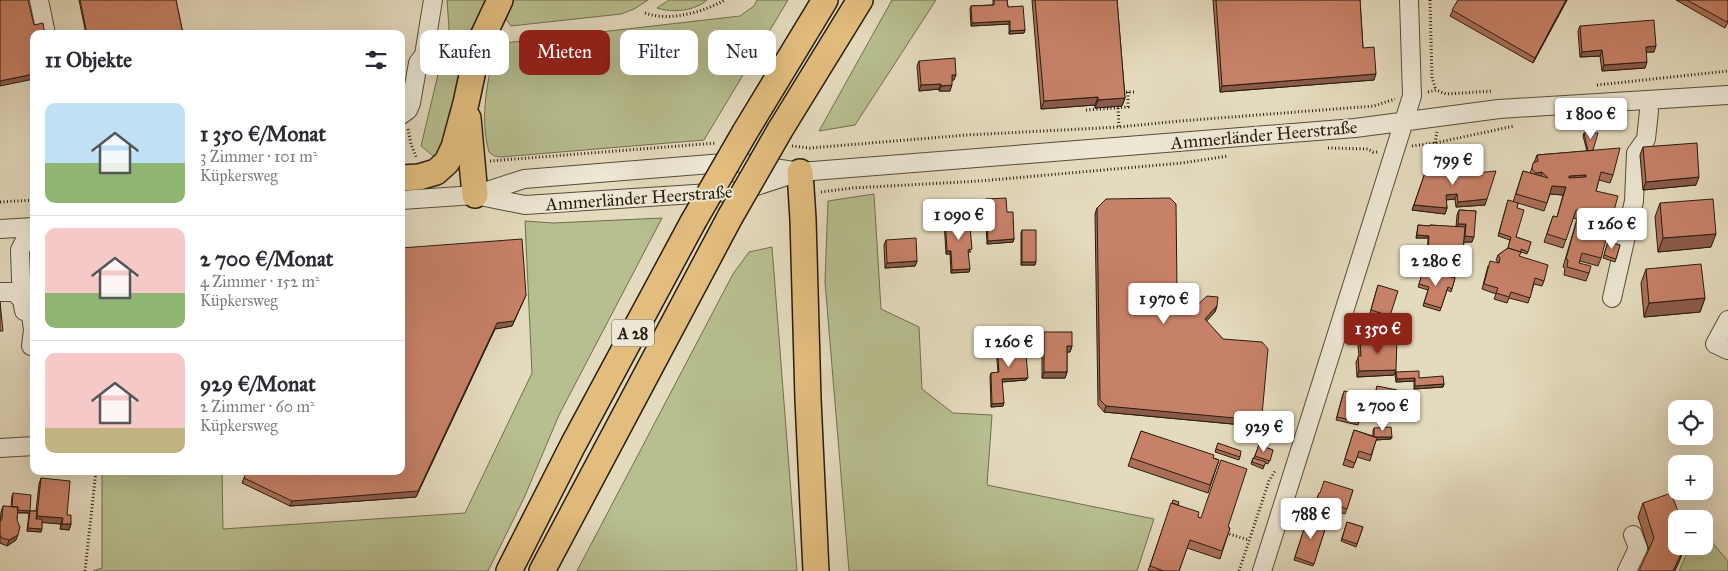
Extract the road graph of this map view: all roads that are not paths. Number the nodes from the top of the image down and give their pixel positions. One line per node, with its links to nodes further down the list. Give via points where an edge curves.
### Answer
1 (39, 0): 9 (street)
2 (433, 0): 13 (street, via 424,55 418,63 411,103)
3 (500, 0): 12 (highway, via 478,47)
4 (816, 0): 8 (highway)
5 (825, 0): 8 (highway, A 28)
6 (860, 0): 30 (highway, A 28, bridge, via 785,138 730,217)
7 (1409, 0): 14 (street, via 1412,96)
8 (807, 29): 32 (highway, A 28, bridge, via 734,137 693,222)
9 (45, 30)
10 (1728, 95): 11 (street, Ammerländer Heerstraße)
11 (1649, 100): 14 (street, Ammerländer Heerstraße, via 1499,109); 23 (street, via 1646,139 1636,153 1634,201)
12 (466, 103): 15 (highway, via 447,162 436,172); 17 (highway)
13 (405, 112)
14 (1404, 121): 16 (street, Ammerländer Heerstraße); 36 (street)
15 (405, 178)
16 (801, 183): 17 (street, Ammerländer Heerstraße, via 741,191 525,205); 17 (street, Ammerländer Heerstraße, via 736,162 524,178); 35 (highway)
17 (475, 195): 18 (street, Ammerländer Heerstraße)
18 (405, 200)
19 (30, 227): 20 (street)
20 (0, 229)
21 (30, 232): 24 (street, via 20,250 21,280)
22 (0, 292): 26 (street, via 14,292 22,300)
23 (1612, 298)
24 (30, 308)
25 (1728, 320): 27 (street)
26 (30, 344)
27 (1721, 347)
28 (30, 446): 29 (street)
29 (0, 448)
30 (587, 484): 33 (highway, A 28); 34 (highway)
31 (1633, 536): 37 (street, via 1638,548)
32 (509, 571)
33 (542, 571)
34 (561, 571)
35 (816, 571)
36 (1262, 571)
37 (1627, 571)

